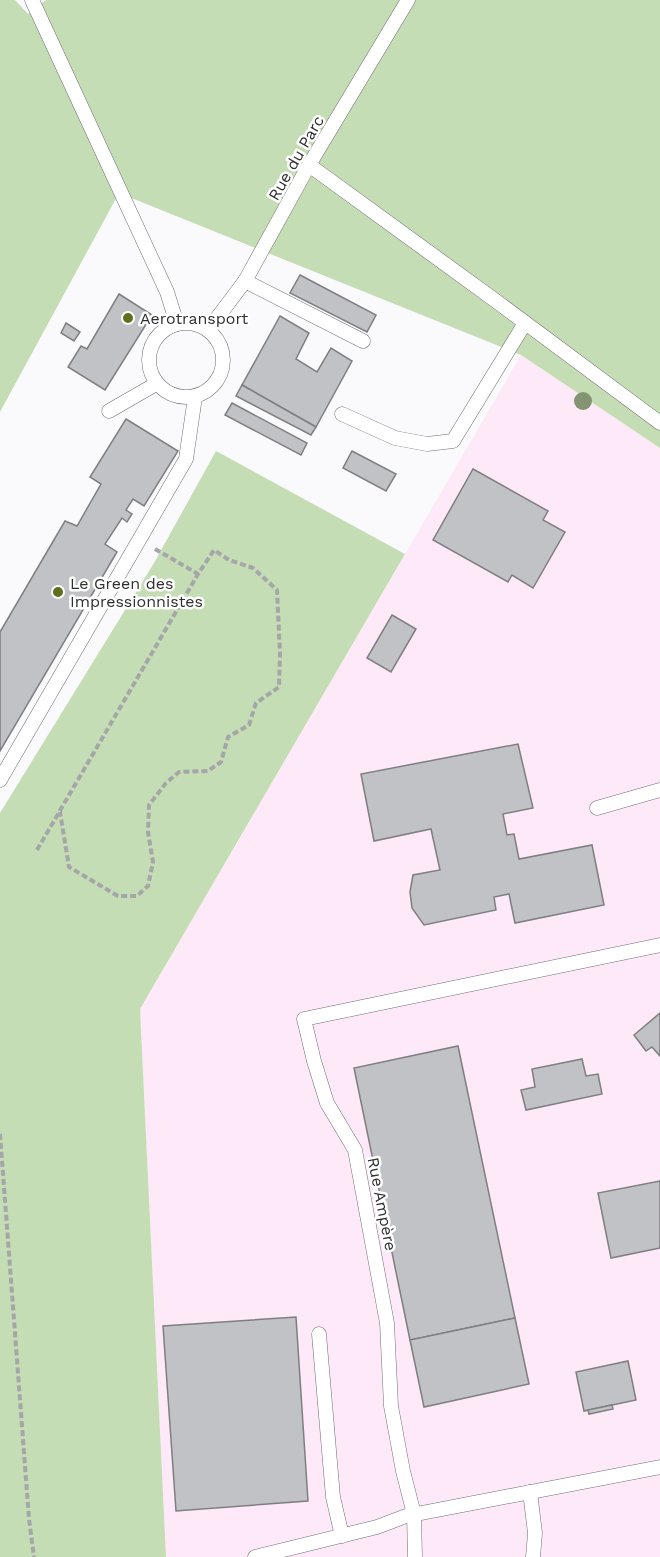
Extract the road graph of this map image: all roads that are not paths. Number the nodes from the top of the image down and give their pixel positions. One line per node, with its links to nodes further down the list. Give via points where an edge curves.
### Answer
1 (32, 0): 6 (lane, via 167,292)
2 (408, 0): 3 (lane, Rue du Parc)
3 (309, 165): 4 (lane, Rue du Parc); 5 (lane)
4 (244, 281): 7 (lane, Rue du Parc); 8 (lane)
5 (525, 323): 12 (lane, via 453,441 427,444 395,438); 13 (lane)
6 (177, 324): 7 (lane, via 193,323); 9 (lane, via 161,333 151,348 149,367)
7 (208, 330): 10 (lane, via 222,346 224,368 214,386)
8 (363, 341)
9 (156, 384): 10 (lane, via 174,396); 11 (lane)
10 (195, 397): 14 (lane, via 186,459)
11 (109, 411)
12 (342, 414)
13 (660, 423)
14 (0, 780)
15 (660, 790): 16 (lane)
16 (597, 808)
17 (660, 945): 21 (lane, Rue Ampère, via 304,1019 327,1103 355,1150 387,1323 391,1406)
18 (319, 1334): 22 (lane, via 333,1497)
19 (660, 1467): 20 (lane)
20 (530, 1492): 21 (lane); 25 (lane, via 535,1533)
21 (410, 1515): 22 (lane); 24 (lane)
22 (342, 1536): 23 (lane)
23 (255, 1557)
24 (415, 1557)
25 (533, 1557)

